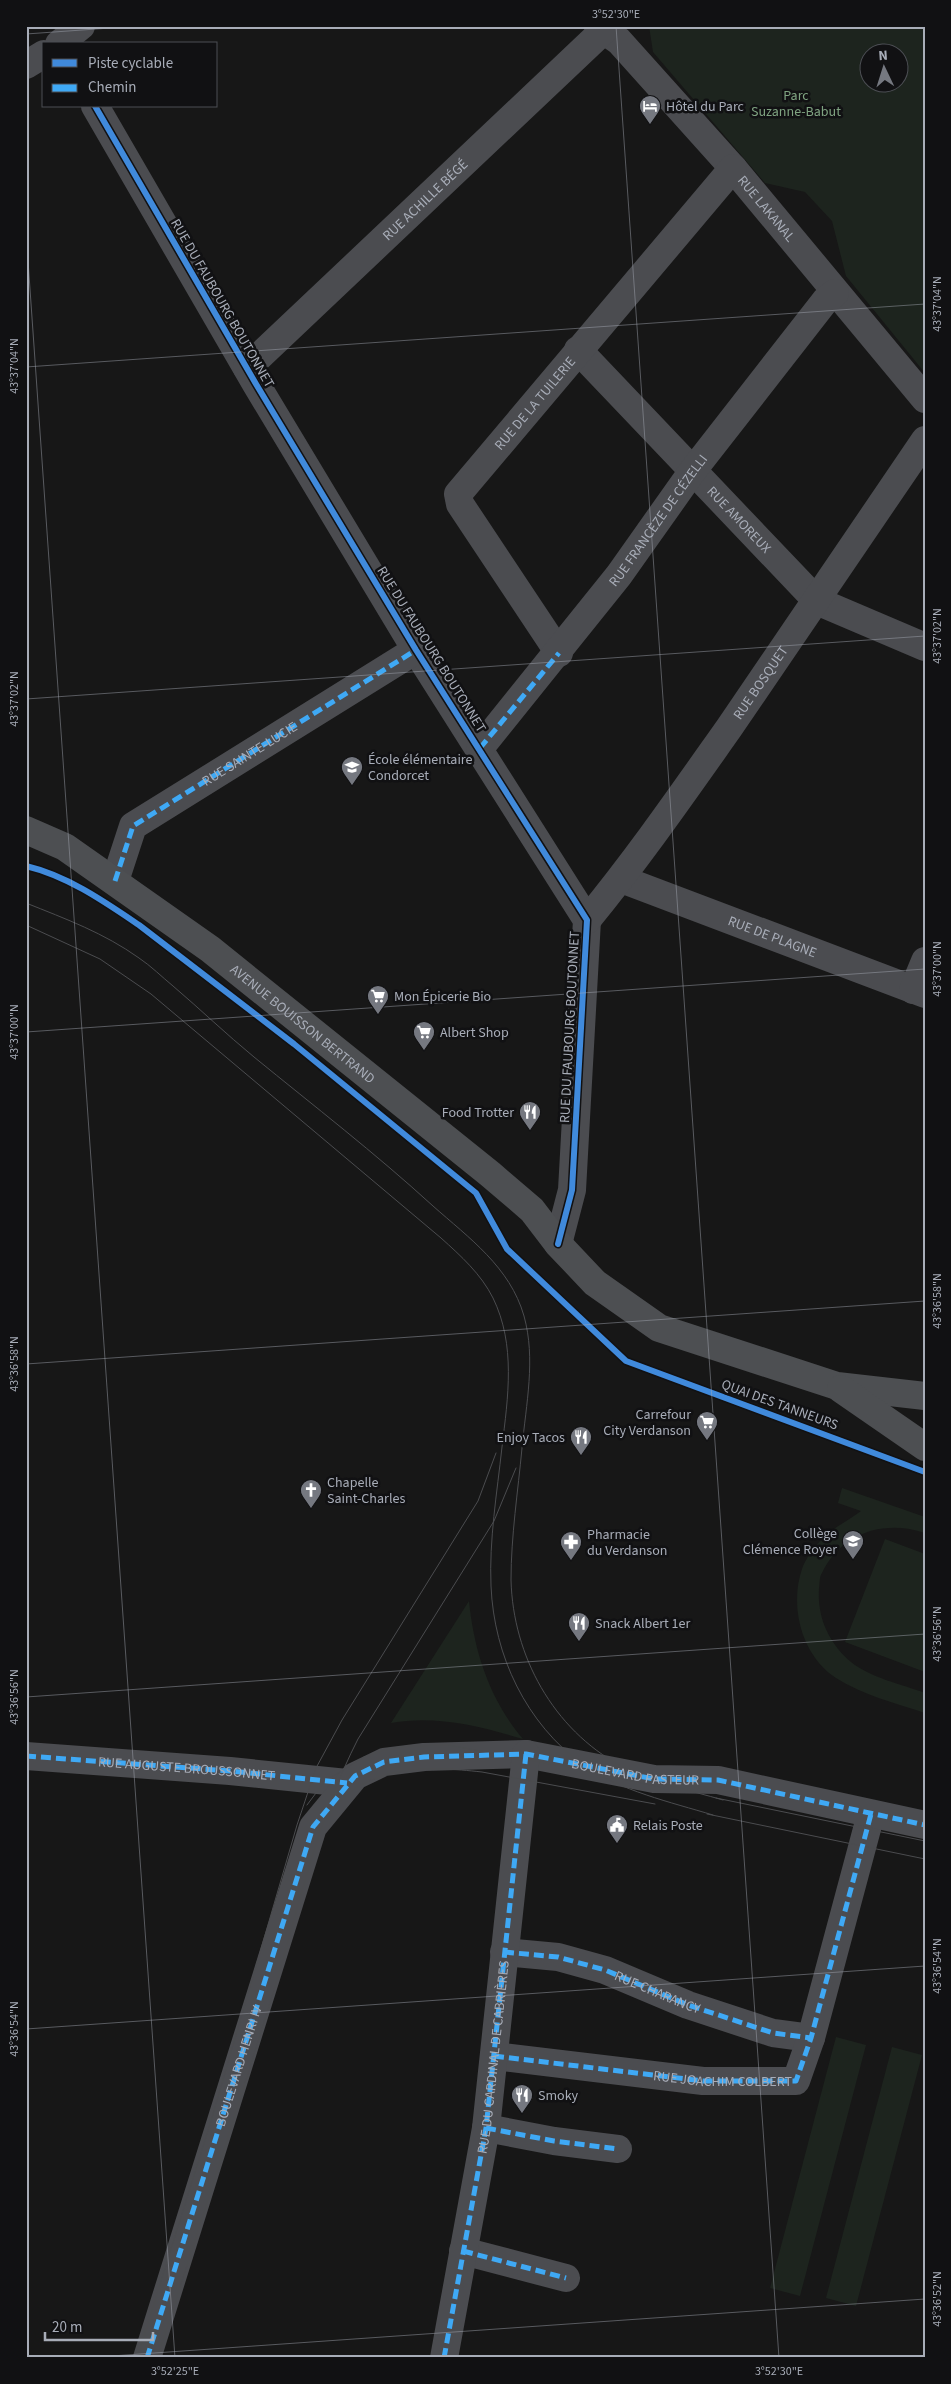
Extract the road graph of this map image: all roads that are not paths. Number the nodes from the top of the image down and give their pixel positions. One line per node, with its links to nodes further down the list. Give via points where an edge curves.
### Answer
1 (49, 26): 4 (street)
2 (81, 26): 5 (street)
3 (613, 31): 9 (street, RUE LAKANAL); 12 (street, RUE ACHILLE BÉGÉ)
4 (58, 42)
5 (61, 42)
6 (42, 55): 7 (street)
7 (26, 65)
8 (96, 108): 12 (street, RUE DU FAUBOURG BOUTONNET)
9 (733, 168): 10 (street, RUE LAKANAL); 11 (street, RUE DE LA TUILERIE)
10 (835, 292): 13 (street, RUE LAKANAL); 15 (street, RUE FRANCÈZE DE CÉZELLI)
11 (578, 350): 15 (street, RUE AMOREUX); 19 (street, RUE DE LA TUILERIE, via 458,494 460,504)
12 (247, 368): 18 (street, RUE DU FAUBOURG BOUTONNET)
13 (925, 399)
14 (925, 440): 16 (street, RUE BOSQUET)
15 (694, 469): 16 (street, RUE AMOREUX); 19 (street, RUE FRANCÈZE DE CÉZELLI)
16 (817, 601): 17 (street); 22 (street, RUE BOSQUET)
17 (925, 647)
18 (416, 650): 20 (street, RUE DU FAUBOURG BOUTONNET); 23 (street, RUE SAINTE-LUCIE, via 132,826)
19 (559, 653): 20 (street, RUE FRANCÈZE DE CÉZELLI)
20 (480, 748): 24 (street, RUE DU FAUBOURG BOUTONNET)
21 (26, 830): 23 (main road, AVENUE BOUISSON BERTRAND, via 65,847)
22 (621, 879): 24 (street, RUE BOSQUET); 26 (street, RUE DE PLAGNE)
23 (115, 881): 27 (main road, AVENUE BOUISSON BERTRAND, via 210,948 490,1174 532,1210)
24 (587, 920): 27 (street, RUE DU FAUBOURG BOUTONNET, via 572,1190)
25 (925, 961): 26 (street)
26 (919, 992)
27 (558, 1244): 28 (main road, via 595,1283 659,1328)
28 (838, 1386): 29 (main road); 30 (main road)
29 (925, 1396)
30 (925, 1448)
31 (526, 1754): 33 (street, BOULEVARD PASTEUR, via 400,1759 368,1768); 34 (street, BOULEVARD PASTEUR, via 654,1779 718,1780); 36 (street, RUE DU CARDINAL DE CABRIÈRES)
32 (26, 1756): 33 (street, RUE AUGUSTE BROUSSONNET, via 230,1771)
33 (347, 1784): 43 (street, BOULEVARD HENRI IV, via 313,1827)
34 (871, 1814): 35 (street, BOULEVARD PASTEUR); 37 (street, RUE JOACHIM COLBERT)
35 (925, 1826)
36 (504, 1952): 37 (street, RUE CHARANCY, via 567,1959 773,2033); 38 (street, RUE DU CARDINAL DE CABRIÈRES)
37 (811, 2038): 38 (street, RUE JOACHIM COLBERT, via 796,2081 702,2081)
38 (494, 2056): 39 (street, RUE DU CARDINAL DE CABRIÈRES)
39 (486, 2128): 40 (street); 41 (street, RUE DU CARDINAL DE CABRIÈRES)
40 (618, 2149)
41 (463, 2251): 42 (street); 44 (street, RUE DU CARDINAL DE CABRIÈRES)
42 (566, 2278)
43 (147, 2358)
44 (444, 2358)

